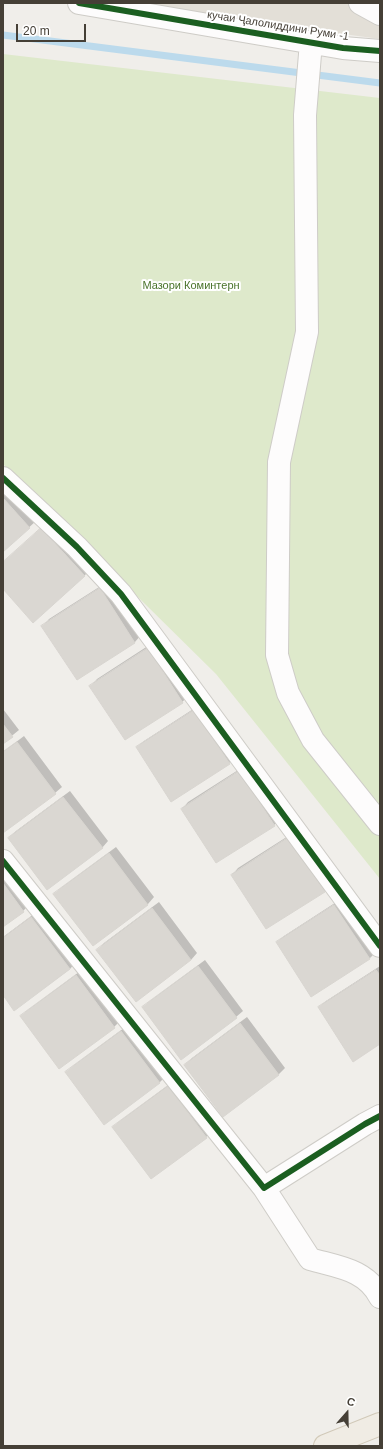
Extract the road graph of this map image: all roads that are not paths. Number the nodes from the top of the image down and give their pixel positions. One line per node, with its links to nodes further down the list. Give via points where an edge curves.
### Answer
1 (79, 3): 4 (street, кучаи Ҷалолиддини Руми -1)
2 (360, 3): 3 (street)
3 (380, 14)
4 (311, 42): 5 (street, кучаи Ҷалолиддини Руми -1); 7 (street, via 305,101 307,332 279,462 277,655 288,693 313,740)
5 (380, 51)
6 (3, 478): 9 (street, via 121,594)
7 (380, 824)
8 (3, 860): 11 (street)
9 (380, 946)
10 (380, 1116): 11 (street)
11 (264, 1188): 12 (street, via 310,1259 358,1273 376,1289)
12 (380, 1297)
13 (380, 1424): 14 (main road)
14 (325, 1446)

